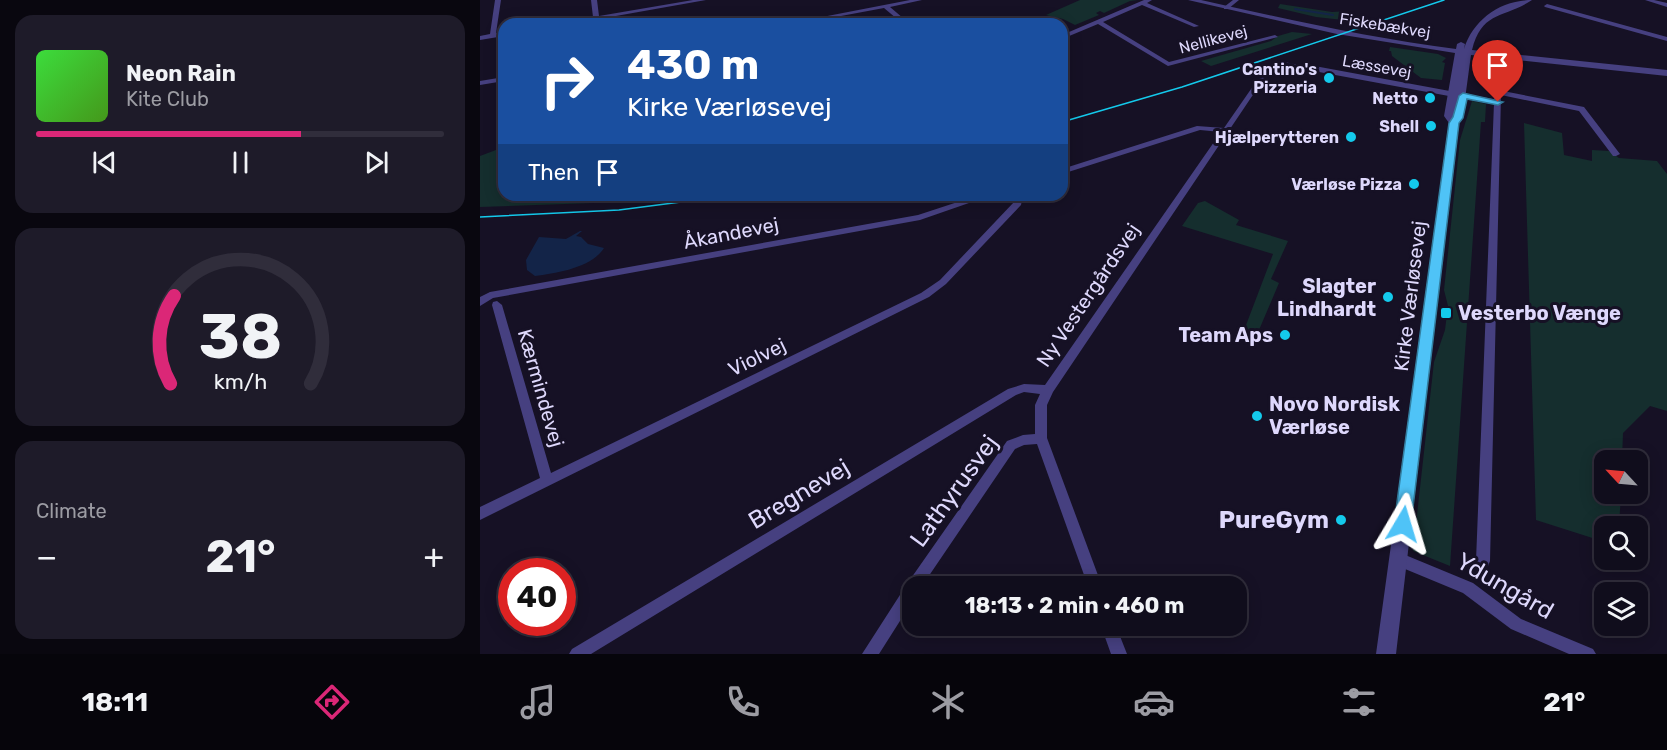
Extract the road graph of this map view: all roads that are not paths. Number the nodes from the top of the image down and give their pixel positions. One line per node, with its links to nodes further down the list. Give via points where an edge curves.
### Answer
1 (498, 0): 23 (street)
2 (594, 0): 15 (street)
3 (703, 0): 16 (street)
4 (919, 0): 11 (street)
5 (1192, 0): 12 (street, Fiskebækvej)
6 (1212, 0): 12 (street, Fiskebækvej)
7 (1517, 0): 27 (street, via 1473,23)
8 (1528, 0): 27 (street, via 1485,20)
9 (1648, 0): 13 (street)
10 (1146, 1): 19 (street); 20 (street)
11 (889, 4): 17 (street); 18 (street)
12 (1231, 4): 27 (street, Fiskebækvej)
13 (1667, 5)
14 (1547, 6): 26 (street)
15 (597, 18)
16 (612, 18)
17 (819, 18)
18 (902, 18)
19 (1098, 21): 21 (street); 24 (street, Nellikevej, via 1168,64)
20 (1196, 26)
21 (1068, 34)
22 (498, 35): 23 (street)
23 (493, 36): 25 (street)
24 (1275, 37)
25 (480, 38)
26 (1667, 39)
27 (1464, 49): 30 (street, Fiskebækvej); 33 (street, Kirke Værløsevej); 34 (street, Kirke Værløsevej)
28 (1287, 63): 29 (street, Læssevej); 37 (street, Ny Vestergårdsvej, via 1269,68)
29 (1306, 67): 33 (street, Læssevej)
30 (1667, 73)
31 (498, 79): 32 (street)
32 (480, 83)
33 (1452, 94): 34 (street, Læssevej); 36 (street, Kirke Værløsevej, via 1449,116)
34 (1463, 96): 35 (street); 36 (street, Kirke Værløsevej)
35 (1498, 102): 38 (street, via 1498,92 1578,107); 49 (street)
36 (1454, 123): 48 (street, Kirke Værløsevej)
37 (1226, 130): 39 (street, via 1200,128); 44 (street, Ny Vestergårdsvej)
38 (1616, 154)
39 (1068, 170)
40 (969, 201): 42 (street, Åkandevej, via 920,217)
41 (1018, 201): 46 (street, Violvej, via 943,282 925,295)
42 (489, 298): 43 (street, Åkandevej); 46 (street, Kærmindevej)
43 (480, 303)
44 (1048, 390): 45 (street, Ny Vestergårdsvej, via 1041,405); 54 (street, Bregnevej, via 1024,388 1012,392)
45 (1041, 438): 50 (street, Lathyrusvej, via 1011,445); 51 (street, Ny Vestergårdsvej)
46 (547, 481): 47 (street, Violvej)
47 (480, 514)
48 (1398, 559): 57 (street, Kirke Værløsevej); 58 (street, Ydungård, via 1451,579 1516,624)
49 (1483, 561)
50 (921, 576)
51 (1091, 576)
52 (902, 605): 55 (street, Lathyrusvej)
53 (1113, 636): 56 (street)
54 (577, 654)
55 (870, 654)
56 (1119, 654)
57 (1386, 654)
58 (1588, 654)

